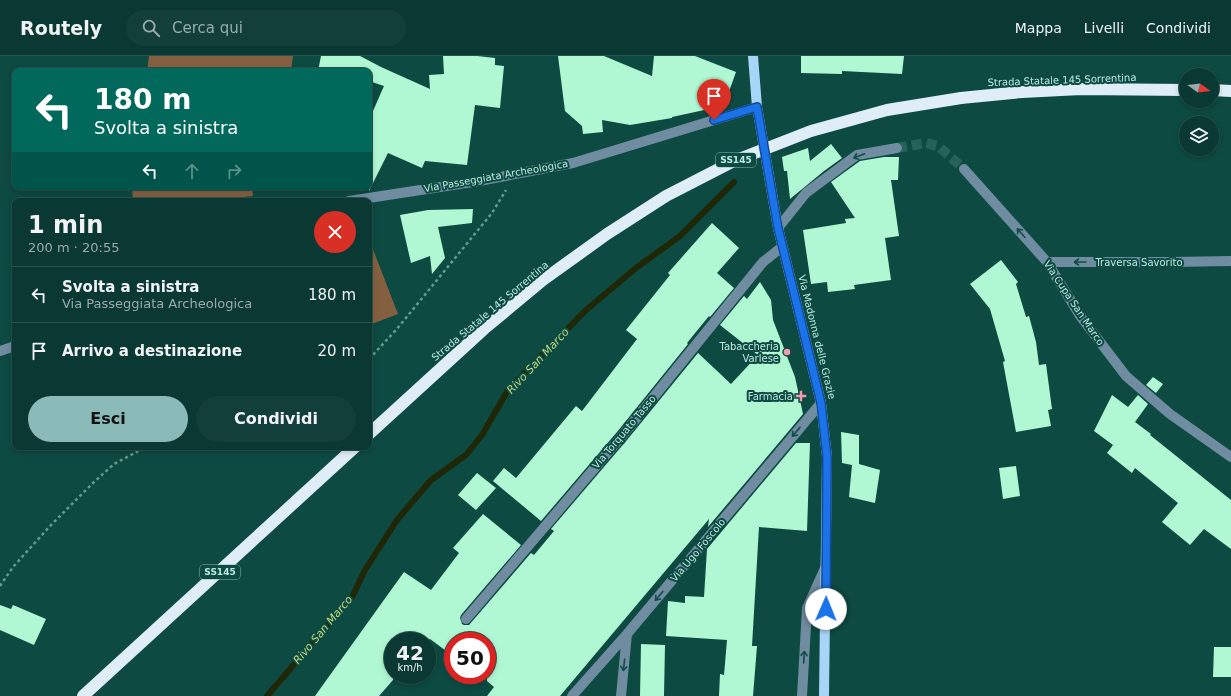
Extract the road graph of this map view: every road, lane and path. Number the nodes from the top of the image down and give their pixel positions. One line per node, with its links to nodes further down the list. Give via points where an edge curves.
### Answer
1 (753, 56): 5 (main road, Via Madonna delle Grazie)
2 (1179, 90): 18 (highway, Strada Statale 145 Sorrentina / SS145, bridge, via 1066,90 960,98 887,110 826,127 734,161 666,196 543,280 484,329)
3 (1219, 90): 4 (highway)
4 (1231, 91)
5 (757, 107): 8 (street, Via Passeggiata Archeologica, via 573,163); 10 (main road, Via Madonna delle Grazie)
6 (897, 148): 10 (street, one-way to 10, via 857,155 806,193)
7 (964, 168): 13 (street, Via Cupa San Marco, one-way to 7)
8 (517, 175): 9 (street, Via Passeggiata Archeologica); 16 (path, via 492,213)
9 (368, 198)
10 (778, 228): 11 (main road, Via Madonna delle Grazie)
11 (782, 247): 17 (main road, Via Madonna delle Grazie); 24 (street, Via Torquato Tasso, via 763,262 622,436)
12 (1231, 261): 13 (street, Traversa Savorito, one-way to 13)
13 (1047, 262): 21 (street, Via Cupa San Marco, via 1081,317 1126,376 1170,414)
14 (12, 347): 15 (street)
15 (0, 351)
16 (372, 356)
17 (821, 403): 22 (main road, Via Madonna delle Grazie, via 827,457); 25 (street, Via Ugo Foscolo, one-way to 25)
18 (372, 431)
19 (140, 450): 23 (path, via 114,464 93,483 27,551)
20 (352, 450): 26 (highway, SS145)
21 (1231, 457)
22 (827, 565): 29 (street, one-way to 22, via 807,608); 30 (main road, Via Madonna delle Grazie)
23 (0, 586)
24 (466, 619)
25 (627, 634): 27 (street, Via Ugo Foscolo); 28 (street, one-way to 28)
26 (83, 696)
27 (572, 696)
28 (620, 696)
29 (802, 696)
30 (824, 696)

